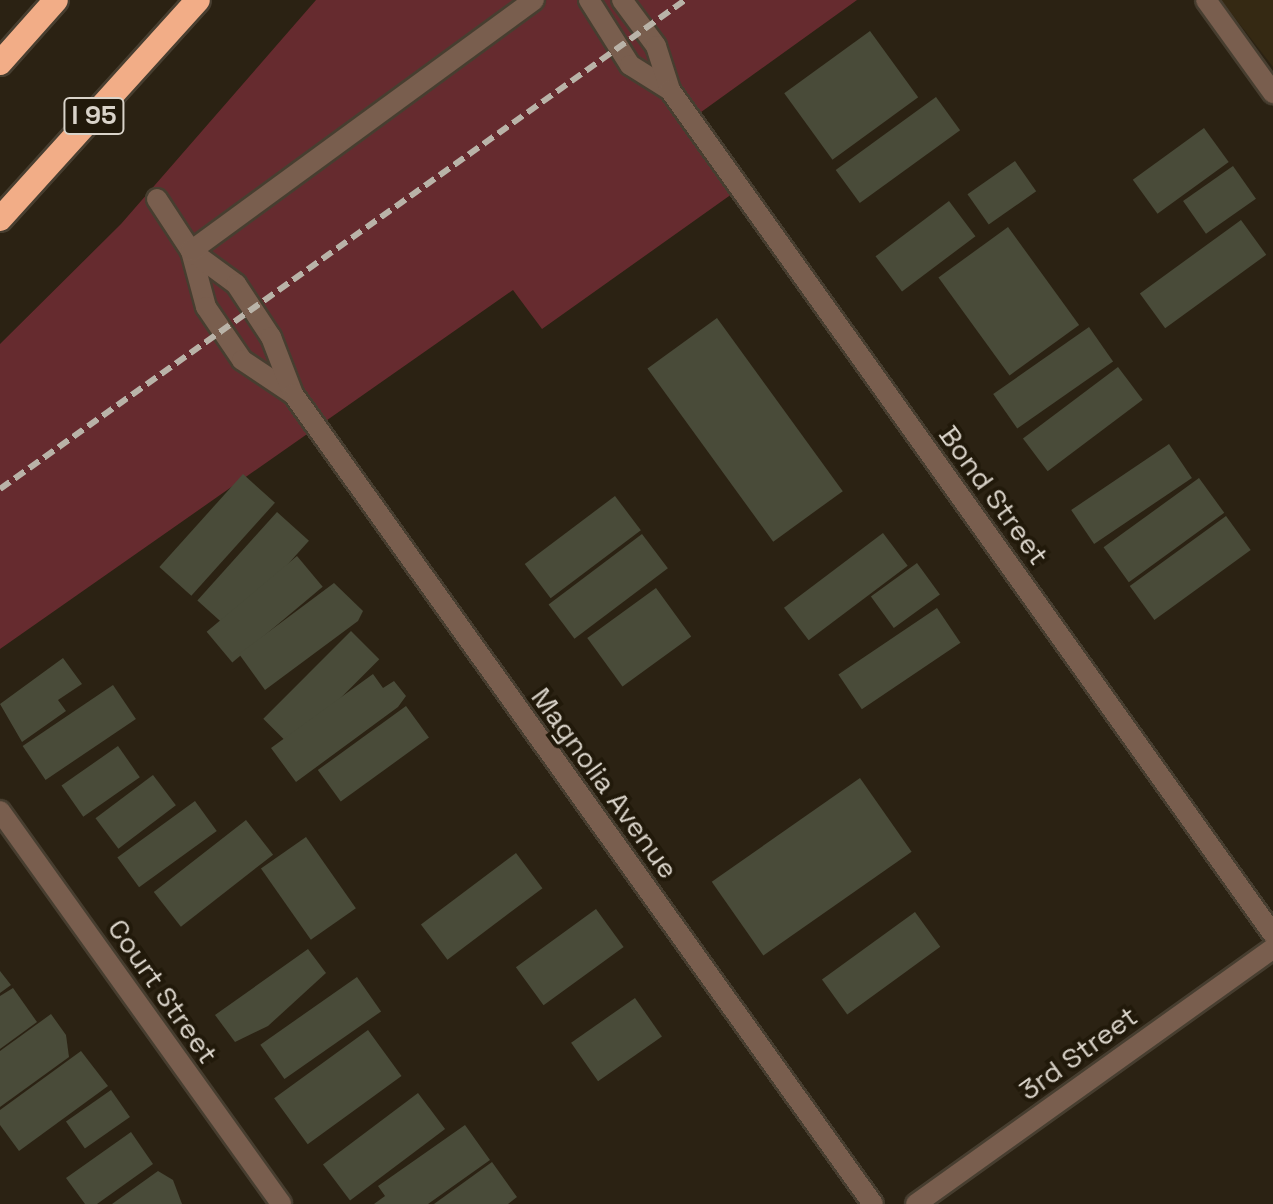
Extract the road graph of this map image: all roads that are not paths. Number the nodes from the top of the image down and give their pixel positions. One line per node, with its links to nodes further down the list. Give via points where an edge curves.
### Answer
1 (56, 0): 7 (highway)
2 (198, 0): 11 (highway, I 95)
3 (534, 0): 12 (street)
4 (589, 0): 8 (street, Bond Street, via 630,65)
5 (622, 0): 8 (street, Bond Street, via 656,46)
6 (1206, 0): 9 (street)
7 (0, 63)
8 (670, 90): 15 (street, Bond Street)
9 (1273, 93)
10 (157, 199): 12 (street, Magnolia Avenue)
11 (6, 214)
12 (191, 251): 13 (street, Magnolia Avenue, via 236,284 271,337); 13 (street, Magnolia Avenue, via 206,307 242,360)
13 (293, 394): 18 (street, Magnolia Avenue)
14 (0, 811): 17 (street, Court Street)
15 (1273, 934)
16 (1273, 948): 19 (street, 3rd Street)
17 (281, 1204)
18 (873, 1204)
19 (916, 1204)

